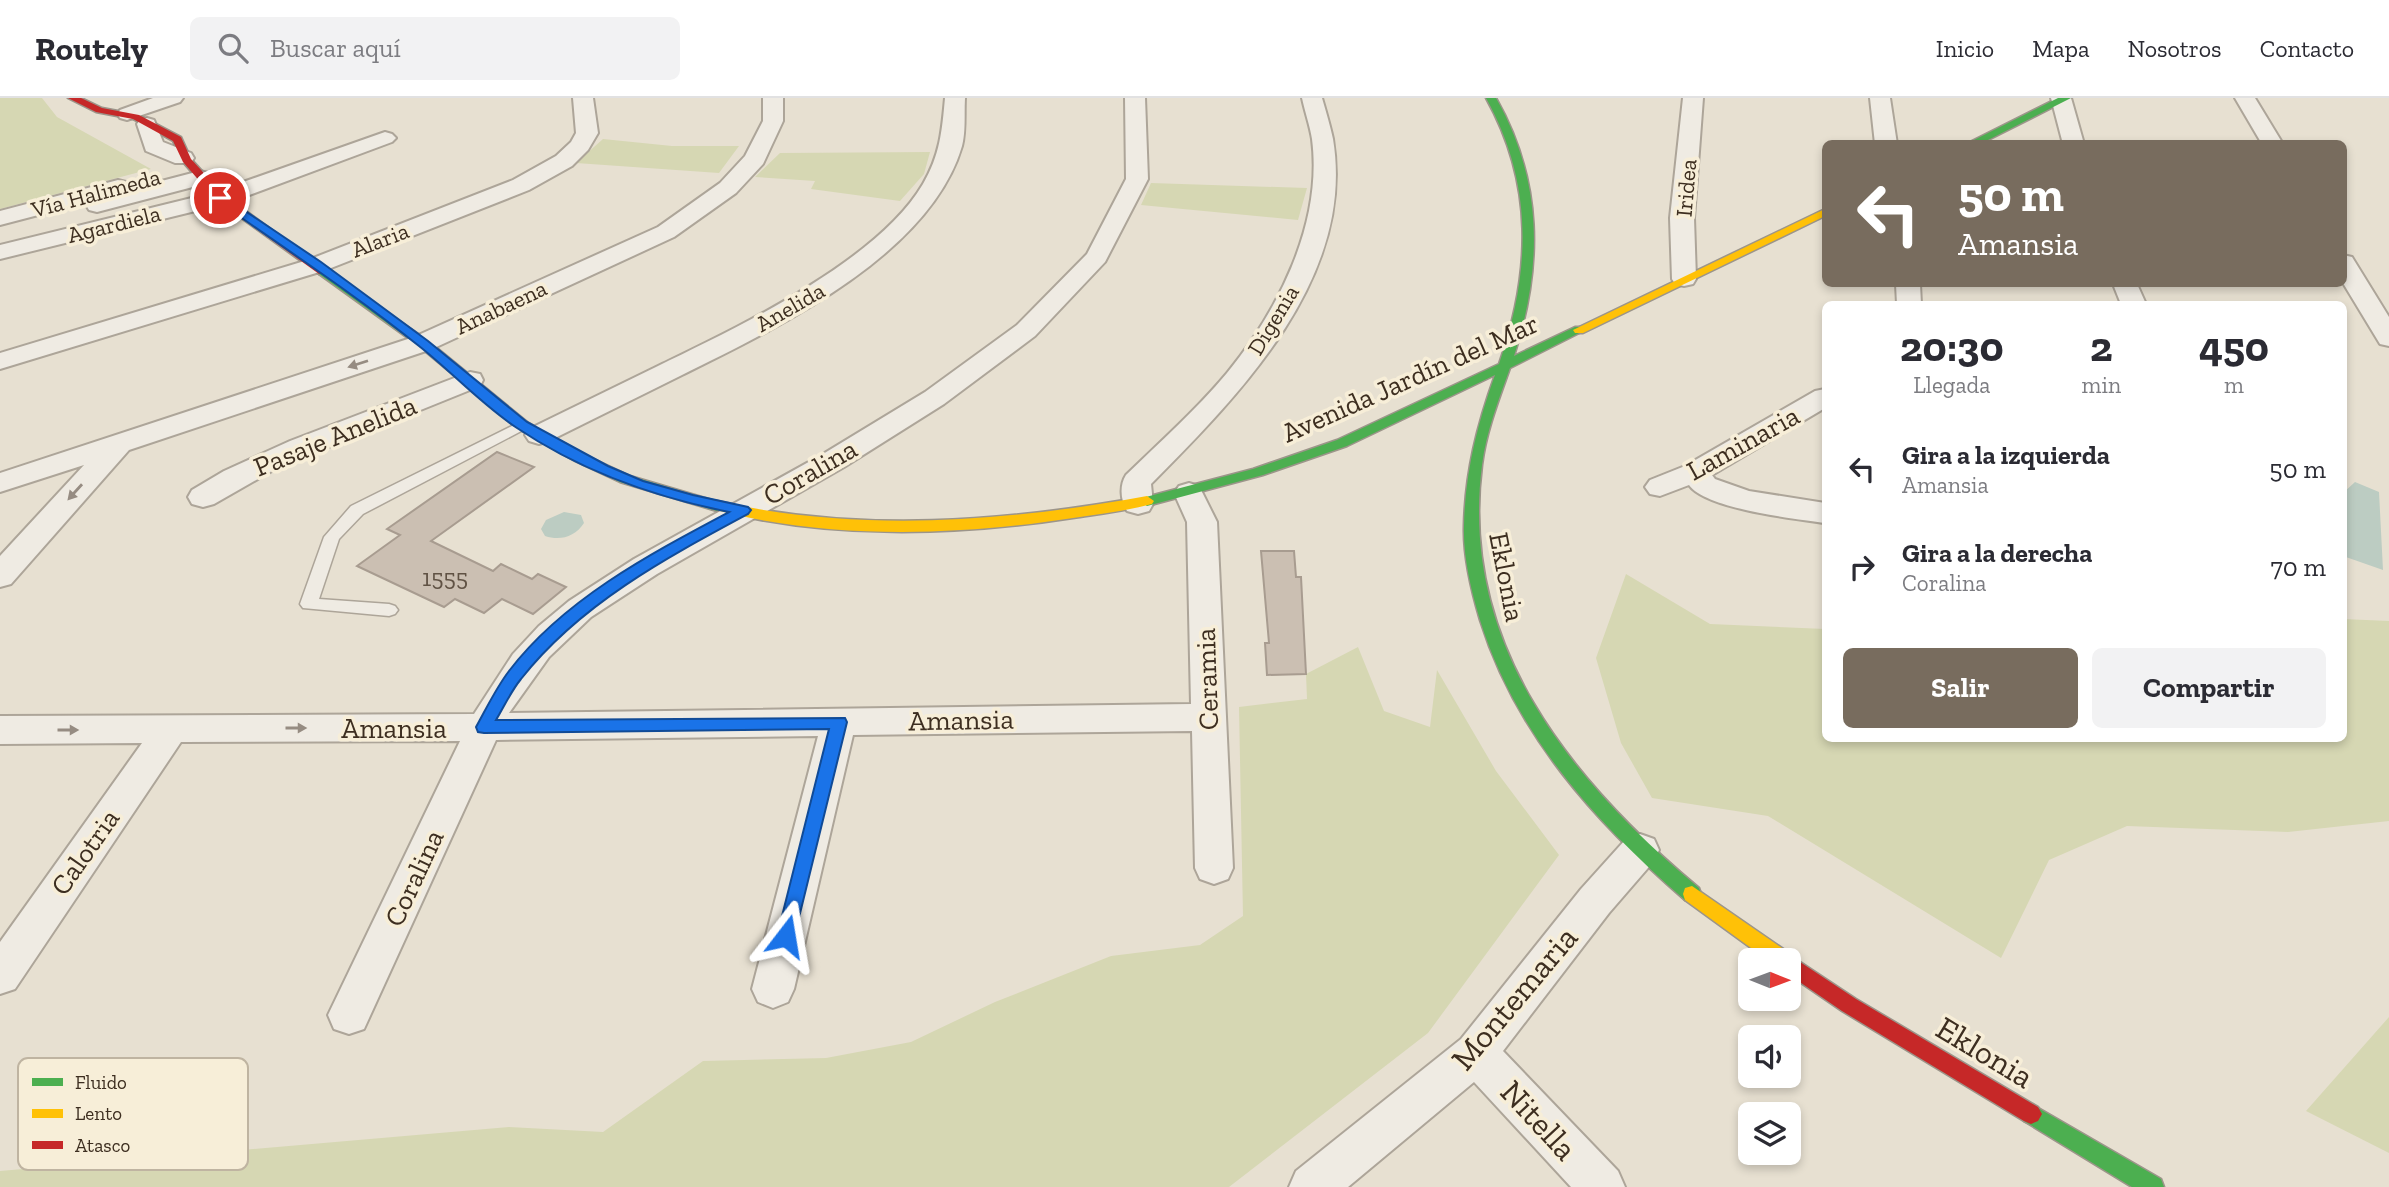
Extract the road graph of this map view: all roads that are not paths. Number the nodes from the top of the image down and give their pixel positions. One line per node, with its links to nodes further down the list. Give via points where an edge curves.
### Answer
1 (73, 98): 13 (street, via 99,110)
2 (173, 98): 13 (street)
3 (583, 98): 26 (street, Alaria, via 587,133 573,153 548,172)
4 (773, 98): 30 (street, Anabaena, via 772,121 763,146 743,173 710,203 666,232)
5 (955, 98): 37 (street, Anelida, via 953,140 940,174 912,213 870,254 768,321)
6 (1135, 98): 45 (street, Coralina, via 1141,142 1133,185 1115,228 1063,296 1010,345 942,394)
7 (1312, 98): 44 (street, Digenia, via 1325,167 1319,217 1302,271 1250,359 1210,409 1136,482)
8 (1693, 98): 28 (street, Iridea, via 1682,218)
9 (1880, 98): 16 (street)
10 (2245, 98): 19 (street)
11 (2063, 99): 17 (street); 18 (street)
12 (1493, 100): 32 (street, Eklonia, via 1522,175 1529,231 1521,307)
13 (127, 114): 14 (street)
14 (147, 124): 20 (street, via 153,146)
15 (384, 138): 21 (street, Agardiela)
16 (1885, 140)
17 (1979, 140)
18 (2073, 140)
19 (2271, 140)
20 (192, 168): 21 (street, Avenida Jardín del Mar); 23 (street, Vía Halimeda); 24 (street, Vía Halimeda)
21 (220, 198): 25 (street, Agardiela); 26 (street, Avenida Jardín del Mar)
22 (1822, 213): 28 (street, Avenida Jardín del Mar)
23 (0, 218)
24 (0, 231)
25 (0, 252)
26 (317, 265): 30 (street, Avenida Jardín del Mar); 31 (street, Alaria)
27 (2347, 269): 29 (street)
28 (1684, 279): 32 (street, Avenida Jardín del Mar)
29 (2389, 338)
30 (423, 343): 33 (street, Avenida Jardín del Mar); 38 (street, Anabaena, one-way to 38)
31 (0, 361)
32 (1503, 367): 35 (street, Avenida Jardín del Mar); 54 (street, Eklonia, via 1477,420 1470,517 1482,601 1494,644 1546,739 1610,821)
33 (470, 380): 37 (street, Avenida Jardín del Mar); 43 (street, Pasaje Anelida, via 274,456)
34 (1822, 399): 39 (street, Laminaria)
35 (1428, 402): 36 (street); 42 (street, Avenida Jardín del Mar, via 1298,460)
36 (1454, 405)
37 (531, 430): 45 (street, Avenida Jardín del Mar, via 638,484); 48 (lane, via 357,510 332,537 309,604)
38 (121, 442): 40 (street, Anabaena); 47 (street, Anabaena, one-way to 47)
39 (1695, 472): 41 (street, Laminaria); 46 (street, via 1705,486 1744,500)
40 (0, 483)
41 (1660, 487)
42 (1189, 493): 44 (street, Avenida Jardín del Mar); 49 (street, Ceramia, via 1202,522)
43 (203, 497)
44 (1138, 504): 45 (street, Avenida Jardín del Mar, via 1024,520 930,526 792,519)
45 (743, 510): 51 (street, Coralina, via 668,551 578,611 526,661)
46 (1822, 513)
47 (0, 576)
48 (389, 610)
49 (1208, 717): 50 (street, Amansia); 55 (street, Ceramia)
50 (839, 722): 51 (street, Amansia); 59 (street)
51 (484, 727): 52 (street, Amansia, one-way to 51); 60 (street, Coralina)
52 (171, 729): 53 (street, Amansia, one-way to 52); 58 (street, Calotria)
53 (0, 730)
54 (1640, 850): 56 (street, Eklonia); 61 (street, Montemaria)
55 (1214, 867)
56 (1767, 948)
57 (1801, 972): 64 (street, Eklonia)
58 (0, 976)
59 (773, 989)
60 (349, 1015)
61 (1476, 1054): 62 (street, Montemaria); 63 (street, Nitella)
62 (1311, 1187)
63 (1602, 1187)
64 (2153, 1187)

